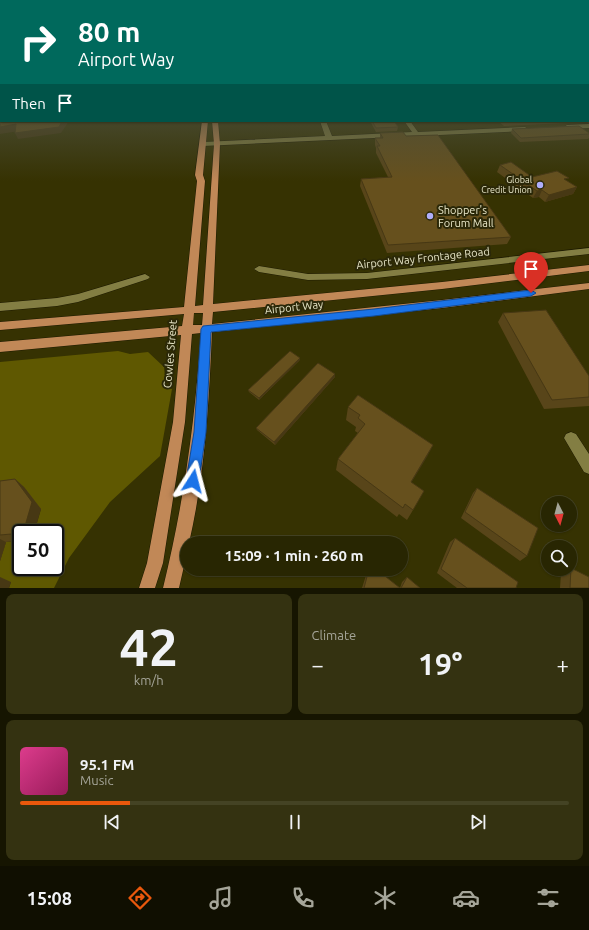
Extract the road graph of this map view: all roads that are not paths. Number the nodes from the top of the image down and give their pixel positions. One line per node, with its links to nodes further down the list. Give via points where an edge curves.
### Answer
1 (205, 125): 10 (main road, Cowles Street)
2 (215, 125): 11 (main road)
3 (325, 125): 9 (street)
4 (410, 125): 8 (street)
5 (589, 126): 6 (street)
6 (558, 127)
7 (534, 128): 8 (street, via 493,128)
8 (416, 134): 9 (street)
9 (329, 138): 11 (street)
10 (203, 144): 11 (street); 19 (main road, Cowles Street)
11 (217, 144): 18 (main road)
12 (589, 252): 14 (street, Airport Way Frontage Road, via 361,276 308,277)
13 (589, 268): 18 (main road, Airport Way, via 426,288)
14 (259, 269)
15 (145, 277): 17 (street, via 78,298)
16 (589, 286): 21 (main road, Airport Way)
17 (0, 307)
18 (207, 309): 19 (main road, Airport Way); 21 (main road)
19 (189, 310): 20 (main road, Airport Way); 22 (main road, Cowles Street)
20 (0, 326)
21 (206, 329): 22 (main road, Airport Way); 27 (main road, via 200,432 187,517)
22 (187, 331): 23 (main road, Airport Way); 26 (main road, Cowles Street, via 179,422 155,563)
23 (0, 347)
24 (571, 438): 25 (street)
25 (589, 467)
26 (147, 588)
27 (171, 588)

